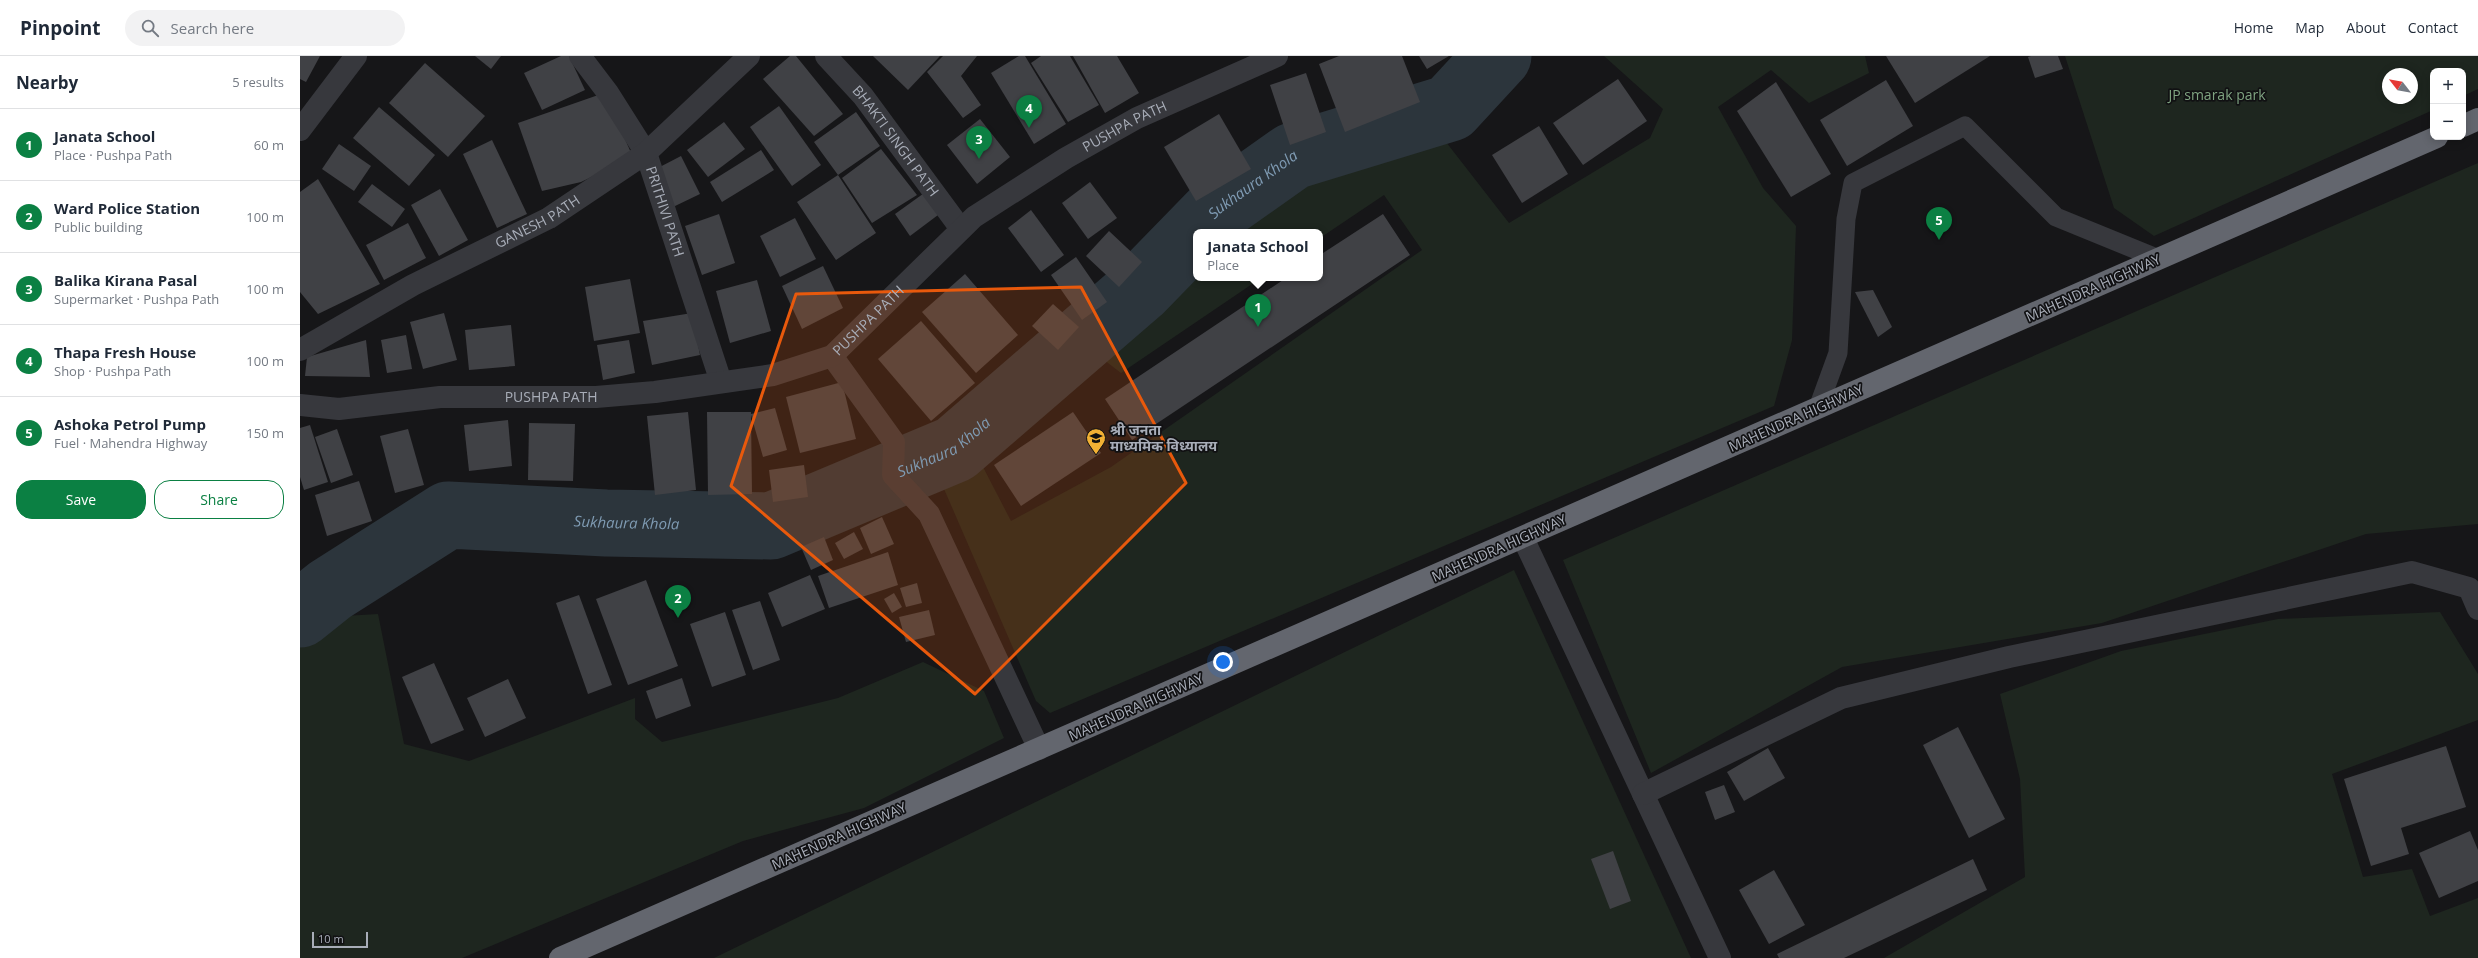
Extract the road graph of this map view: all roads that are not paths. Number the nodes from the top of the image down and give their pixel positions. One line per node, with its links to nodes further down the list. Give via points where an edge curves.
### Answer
1 (356, 56): 9 (street)
2 (580, 56): 11 (street, PRITHIVI PATH, via 608,93)
3 (749, 56): 11 (street, GANESH PATH)
4 (826, 56): 12 (street, BHAKTI SINGH PATH, via 863,96)
5 (1277, 56): 6 (street, PUSHPA PATH)
6 (1234, 64): 12 (street, PUSHPA PATH, via 1072,154 974,217)
7 (2478, 119): 8 (highway)
8 (2466, 125)
9 (300, 130)
10 (2430, 140): 13 (highway, MAHENDRA HIGHWAY)
11 (646, 153): 14 (street, GANESH PATH, via 549,218 413,285); 16 (street, PRITHIVI PATH)
12 (961, 229): 15 (street, PUSHPA PATH)
13 (2159, 259): 18 (highway, MAHENDRA HIGHWAY); 18 (lane, via 2056,217 1965,126 1853,183 1846,219 1838,353)
14 (300, 350)
15 (832, 356): 16 (street, PUSHPA PATH, via 773,375); 21 (street, via 894,442 893,475 929,514)
16 (721, 382): 17 (street, PUSHPA PATH, via 655,392 596,397 440,397 339,409)
17 (300, 405)
18 (1818, 408): 19 (highway, MAHENDRA HIGHWAY)
19 (1523, 538): 21 (highway, MAHENDRA HIGHWAY); 22 (street)
20 (2478, 609): 22 (street, via 2469,588 2412,572 2009,657 1841,698)
21 (1039, 749): 23 (highway, MAHENDRA HIGHWAY)
22 (1643, 794): 24 (street)
23 (560, 958)
24 (1720, 958)

